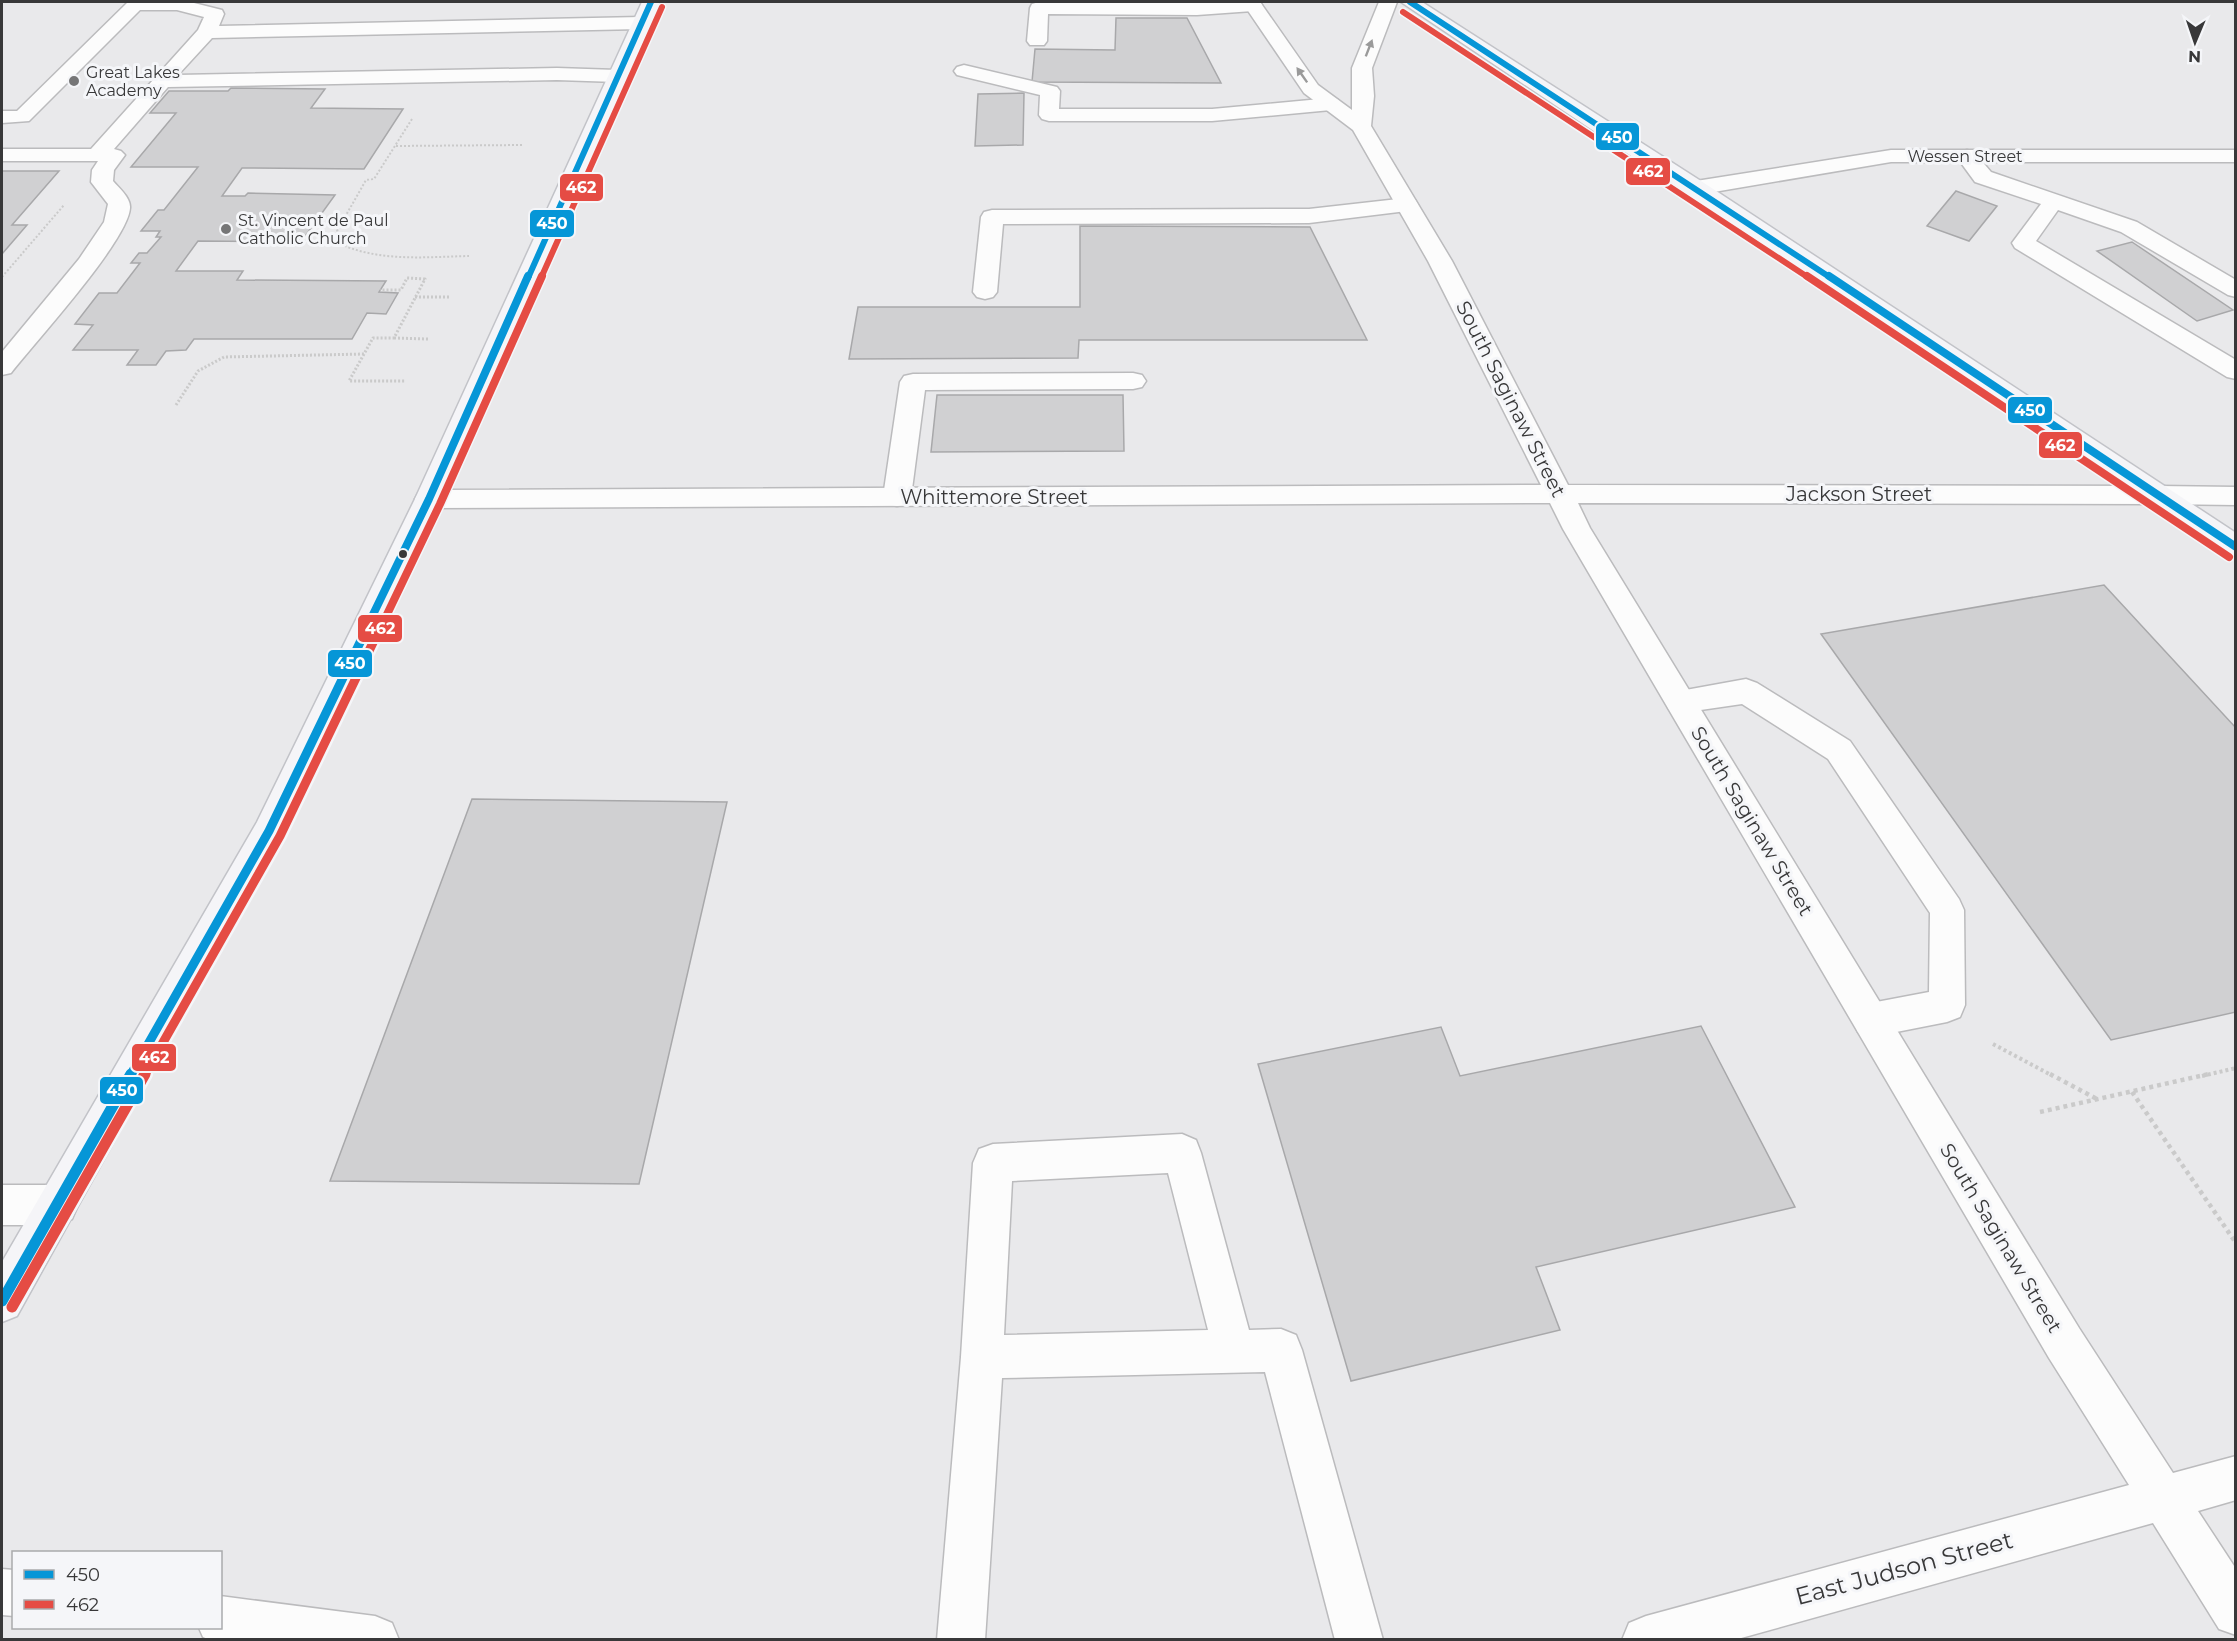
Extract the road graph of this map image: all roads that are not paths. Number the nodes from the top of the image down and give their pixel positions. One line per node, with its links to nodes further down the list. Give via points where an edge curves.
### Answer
1 (1388, 2): 12 (street, one-way to 1, via 1362,68)
2 (1410, 2): 17 (main road)
3 (1252, 3): 6 (street, via 1197,9 1039,8); 10 (street, one-way to 3, via 1311,89)
4 (646, 12): 5 (street); 8 (main road)
5 (207, 32): 9 (street); 11 (street, via 215,14 178,4 135,5 22,117)
6 (1036, 41)
7 (964, 71): 10 (street, via 1050,91 1049,115 1212,115)
8 (617, 76): 9 (street); 29 (main road)
9 (162, 81): 14 (street)
10 (1331, 104): 12 (street)
11 (2, 117)
12 (1361, 126): 19 (street, South Saginaw Street)
13 (2, 155): 14 (street)
14 (97, 155): 22 (street, via 114,155 103,170 102,182 117,198 116,221 67,289)
15 (1967, 156): 16 (street, Wessen Street); 17 (street, Wessen Street, via 1891,156); 18 (street, via 1983,177)
16 (2235, 156)
17 (1696, 188): 26 (main road)
18 (2054, 201): 20 (street, via 2128,227); 23 (street, via 2022,243)
19 (1407, 205): 21 (street, via 1309,216 992,217); 25 (street, South Saginaw Street)
20 (2235, 290)
21 (985, 292)
22 (2, 367)
23 (2235, 371)
24 (1133, 381): 28 (street, via 913,382)
25 (1560, 494): 26 (street, Jackson Street); 28 (street, Whittemore Street); 31 (street, South Saginaw Street)
26 (2159, 495): 27 (street, Jackson Street); 30 (main road)
27 (2235, 496)
28 (897, 497): 29 (street, Whittemore Street)
29 (429, 499): 34 (main road, via 269,831)
30 (2235, 546)
31 (1680, 701): 32 (street, South Saginaw Street); 32 (street, via 1746,691 1839,750 1947,910 1947,1005)
32 (1871, 1020): 39 (street, South Saginaw Street, via 2064,1343)
33 (2, 1205): 34 (street)
34 (58, 1205): 35 (main road)
35 (2, 1301)
36 (1234, 1352): 37 (street); 37 (street, via 1182,1153 993,1163); 44 (street, via 1281,1350)
37 (982, 1357): 43 (street)
38 (2235, 1478): 39 (street, East Judson Street)
39 (2162, 1497): 40 (street, South Saginaw Street); 45 (street, East Judson Street)
40 (2235, 1612)
41 (222, 1620): 42 (street)
42 (375, 1640)
43 (962, 1640)
44 (1359, 1640)
45 (1646, 1640)

